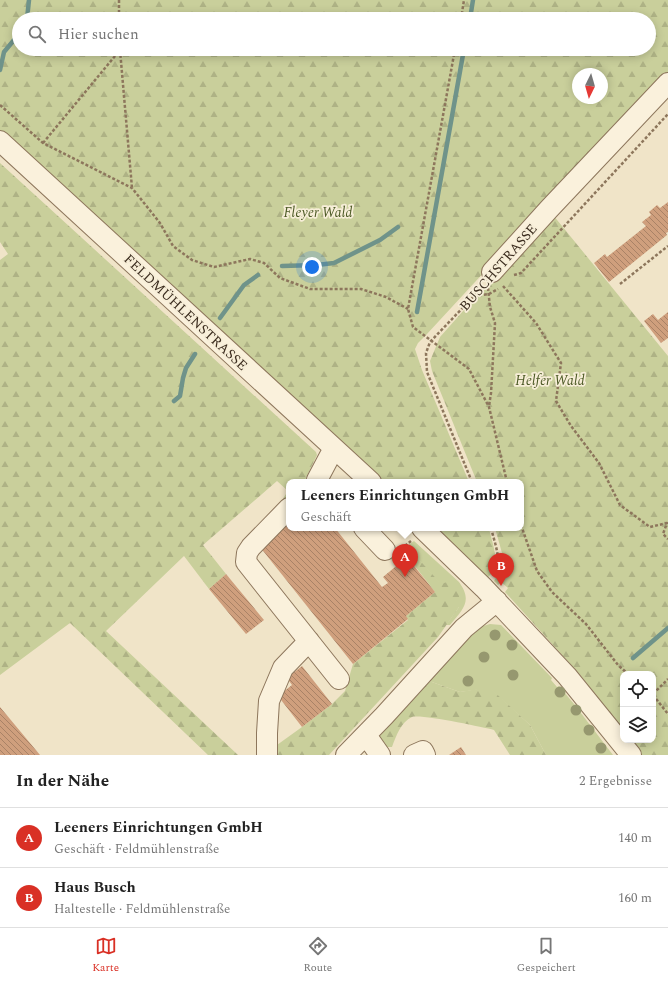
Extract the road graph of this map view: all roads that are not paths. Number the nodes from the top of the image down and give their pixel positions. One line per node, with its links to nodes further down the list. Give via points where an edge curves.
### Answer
1 (668, 83): 3 (street, BUSCHSTRASSE, via 549,209)
2 (0, 141): 4 (street, FELDMÜHLENSTRASSE)
3 (494, 279)
4 (334, 448): 5 (street); 6 (street, FELDMÜHLENSTRASSE)
5 (318, 479)
6 (368, 479)
7 (286, 511): 12 (street, via 251,547 246,562)
8 (367, 531): 10 (street)
9 (425, 531): 11 (street)
10 (385, 550)
11 (491, 594): 14 (street, via 464,628); 20 (street, via 567,676)
12 (309, 641): 13 (street); 15 (street, via 283,668 269,701)
13 (339, 679)
14 (366, 735): 16 (street); 17 (street)
15 (267, 755)
16 (346, 755)
17 (380, 755)
18 (414, 755): 19 (street, via 423,751)
19 (425, 755)
20 (630, 755)

